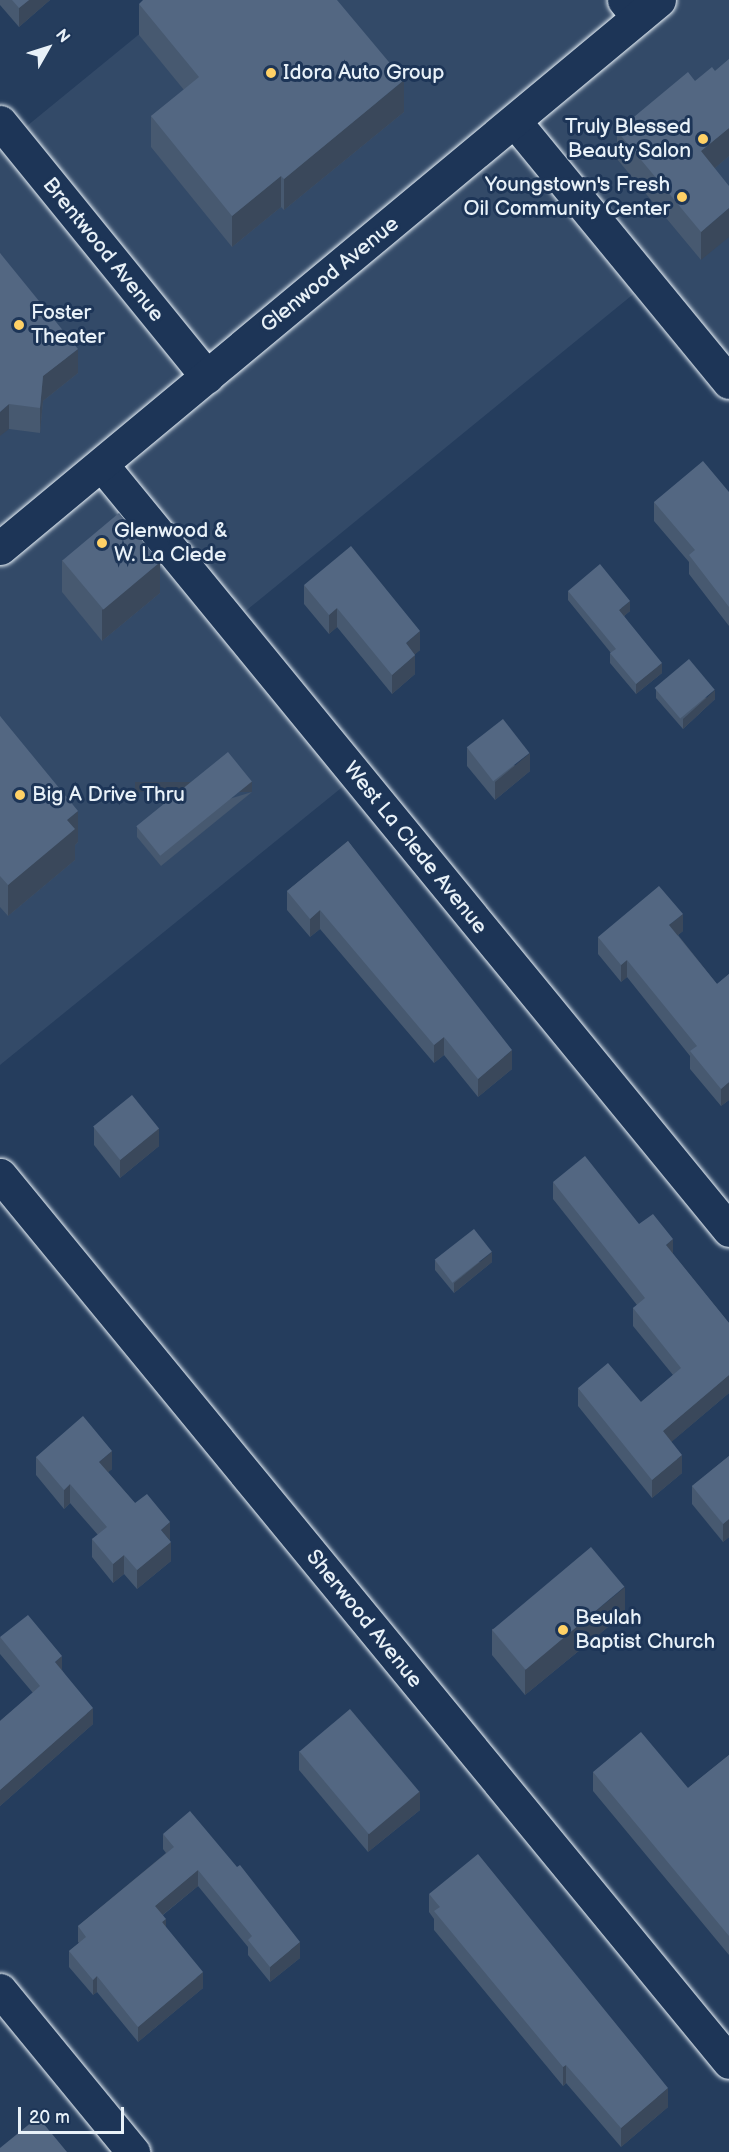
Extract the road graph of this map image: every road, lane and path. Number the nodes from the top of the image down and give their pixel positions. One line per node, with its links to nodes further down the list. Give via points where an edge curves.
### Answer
1 (640, 6): 3 (street, Glenwood Avenue)
2 (0, 122): 4 (street, Brentwood Avenue)
3 (516, 123): 4 (street, Glenwood Avenue); 5 (street)
4 (207, 377): 6 (street, Glenwood Avenue)
5 (729, 382)
6 (102, 465): 7 (street, Glenwood Avenue); 9 (street, West La Clede Avenue)
7 (0, 548)
8 (0, 1175): 11 (street, Sherwood Avenue)
9 (729, 1230)
10 (0, 1990): 12 (street)
11 (729, 2062)
12 (133, 2152)

